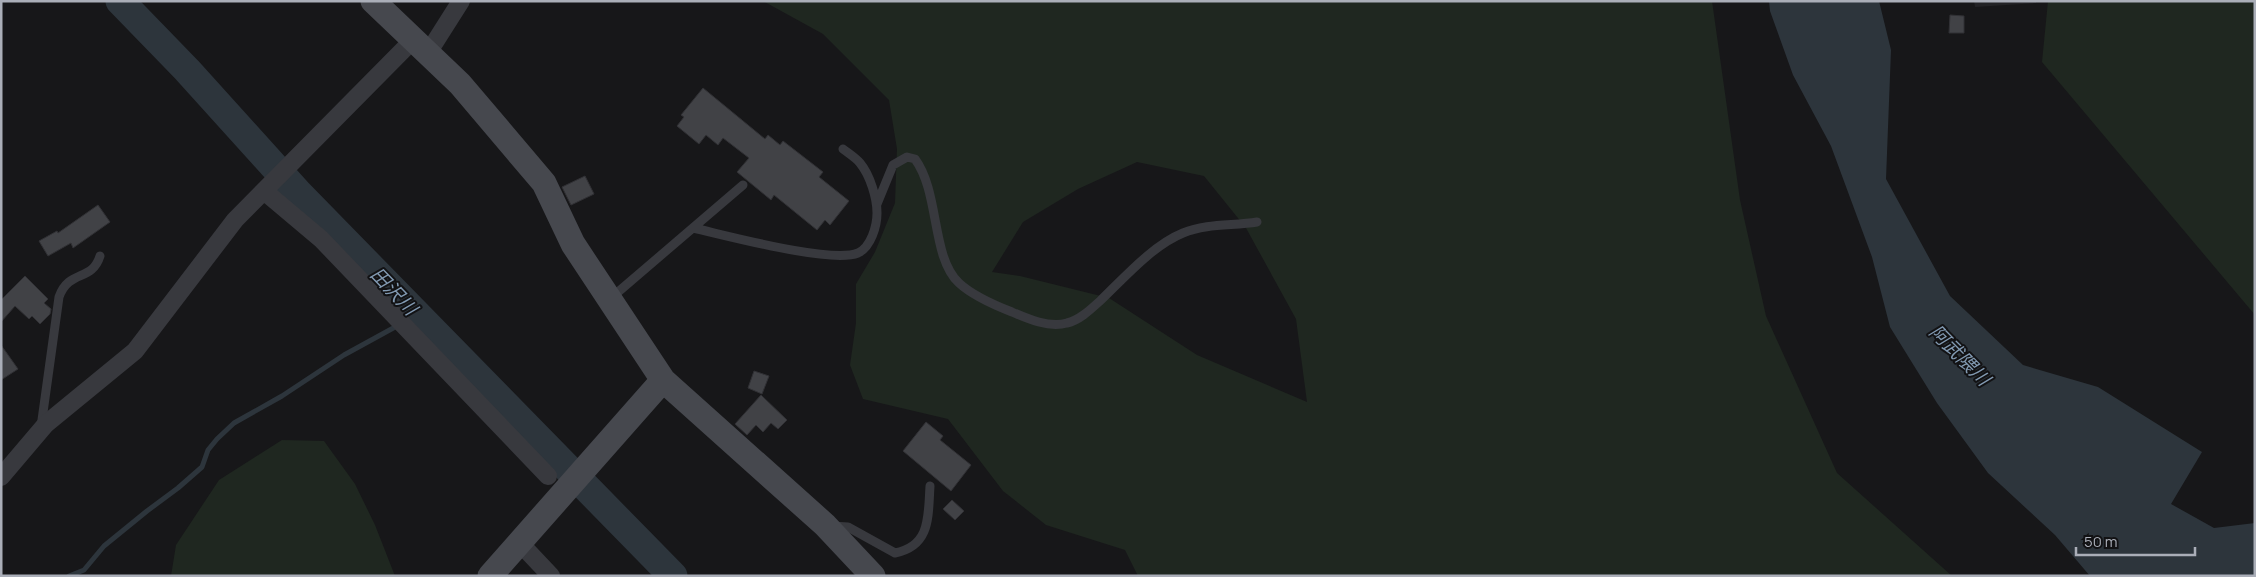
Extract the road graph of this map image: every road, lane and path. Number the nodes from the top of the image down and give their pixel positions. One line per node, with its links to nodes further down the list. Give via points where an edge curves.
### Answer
1 (373, 1): 3 (street)
2 (461, 1): 3 (street)
3 (421, 46): 6 (street); 11 (street, via 460,84 544,183 573,244)
4 (843, 149): 7 (lane, via 861,164)
5 (743, 185): 9 (lane)
6 (264, 191): 13 (street, via 235,220 135,351); 15 (street, via 321,239)
7 (877, 204): 8 (lane, via 893,165 907,157 915,160 924,176 948,268 959,283 988,302 1047,324 1066,324 1083,316 1156,249 1182,233 1218,224); 9 (lane, via 874,228 865,247 858,253 839,256 790,250)
8 (1258, 222)
9 (693, 228): 11 (lane)
10 (100, 256): 13 (lane, via 93,270 62,287)
11 (609, 299): 12 (street)
12 (663, 380): 17 (street); 18 (street)
13 (41, 430): 14 (street)
14 (1, 476)
15 (548, 476)
16 (930, 486): 17 (lane, via 928,524 916,544 907,550 895,553 848,527)
17 (824, 525): 21 (street)
18 (518, 541): 19 (street); 20 (street)
19 (490, 576)
20 (551, 576)
21 (873, 576)

